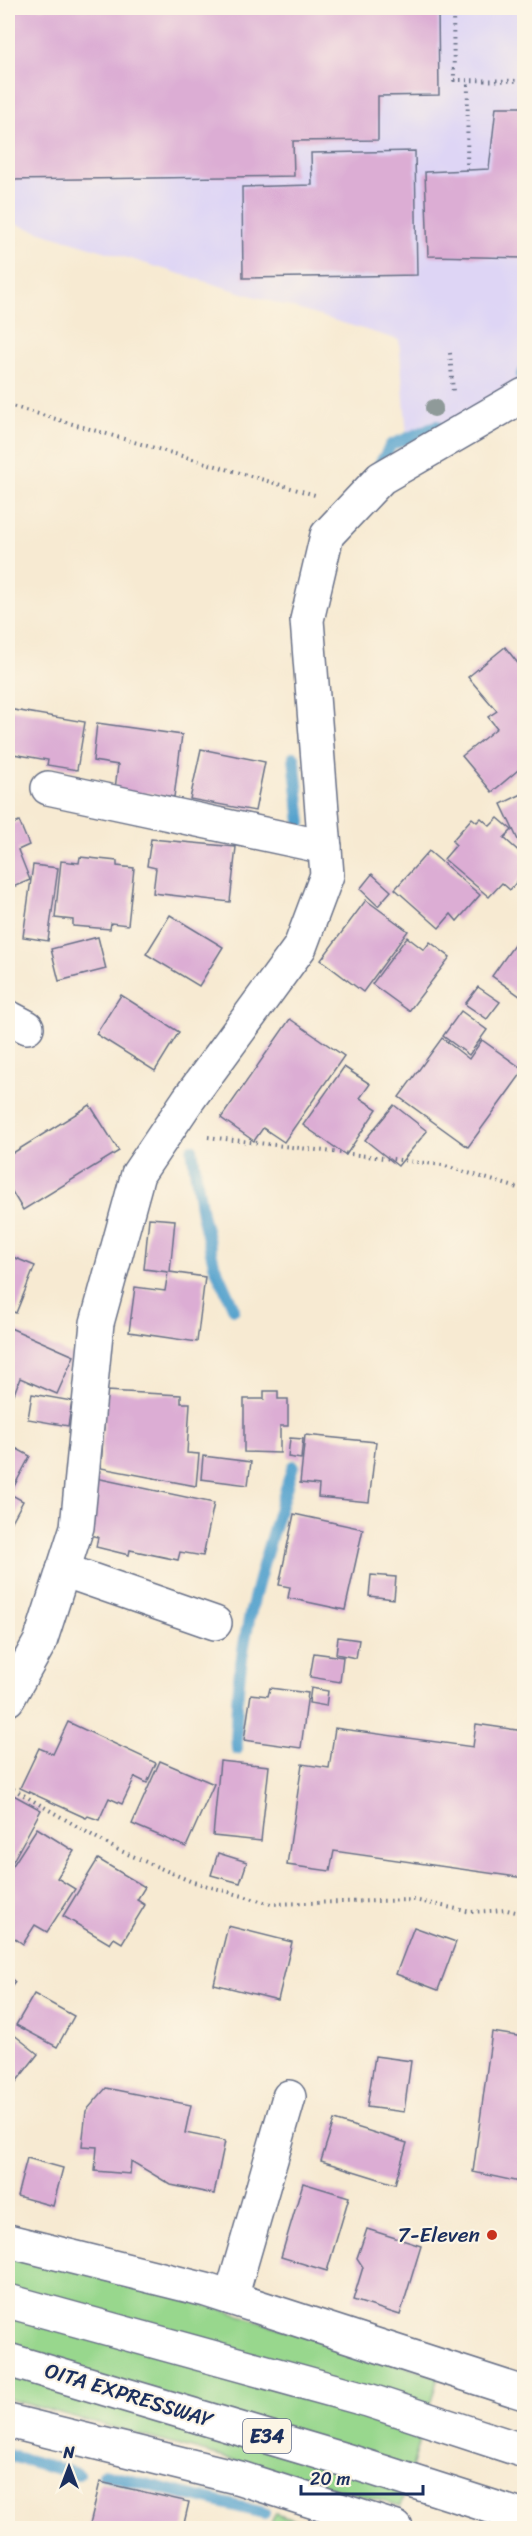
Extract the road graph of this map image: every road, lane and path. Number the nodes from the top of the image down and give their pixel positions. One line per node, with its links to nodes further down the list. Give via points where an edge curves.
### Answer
1 (453, 8): 2 (path, via 454,80)
2 (468, 80): 3 (path); 4 (path)
3 (525, 81)
4 (467, 170)
5 (525, 395): 7 (main road, via 381,478)
6 (8, 405): 7 (path)
7 (355, 506): 9 (main road, via 327,535 308,620)
8 (48, 788): 9 (main road)
9 (324, 847): 10 (main road, via 327,875 300,947)
10 (165, 1132): 11 (path, via 442,1165); 12 (main road, via 138,1174 97,1323 77,1527)
11 (525, 1190)
12 (63, 1570): 13 (main road); 14 (main road, via 40,1642)
13 (215, 1623)
14 (19, 1655): 15 (main road)
15 (8, 1699)
16 (8, 1786): 17 (path, via 114,1848 190,1881 270,1904 414,1900 471,1912 507,1910)
17 (525, 1914)
18 (289, 2097): 20 (main road)
19 (8, 2241): 20 (main road)
20 (231, 2298): 23 (main road)
21 (8, 2301): 25 (main road, via 368,2400)
22 (8, 2360): 26 (main road, OITA EXPRESSWAY / E34)
23 (525, 2393)
24 (8, 2421): 27 (main road, via 240,2478)
25 (525, 2451)
26 (525, 2517)
27 (396, 2529)

